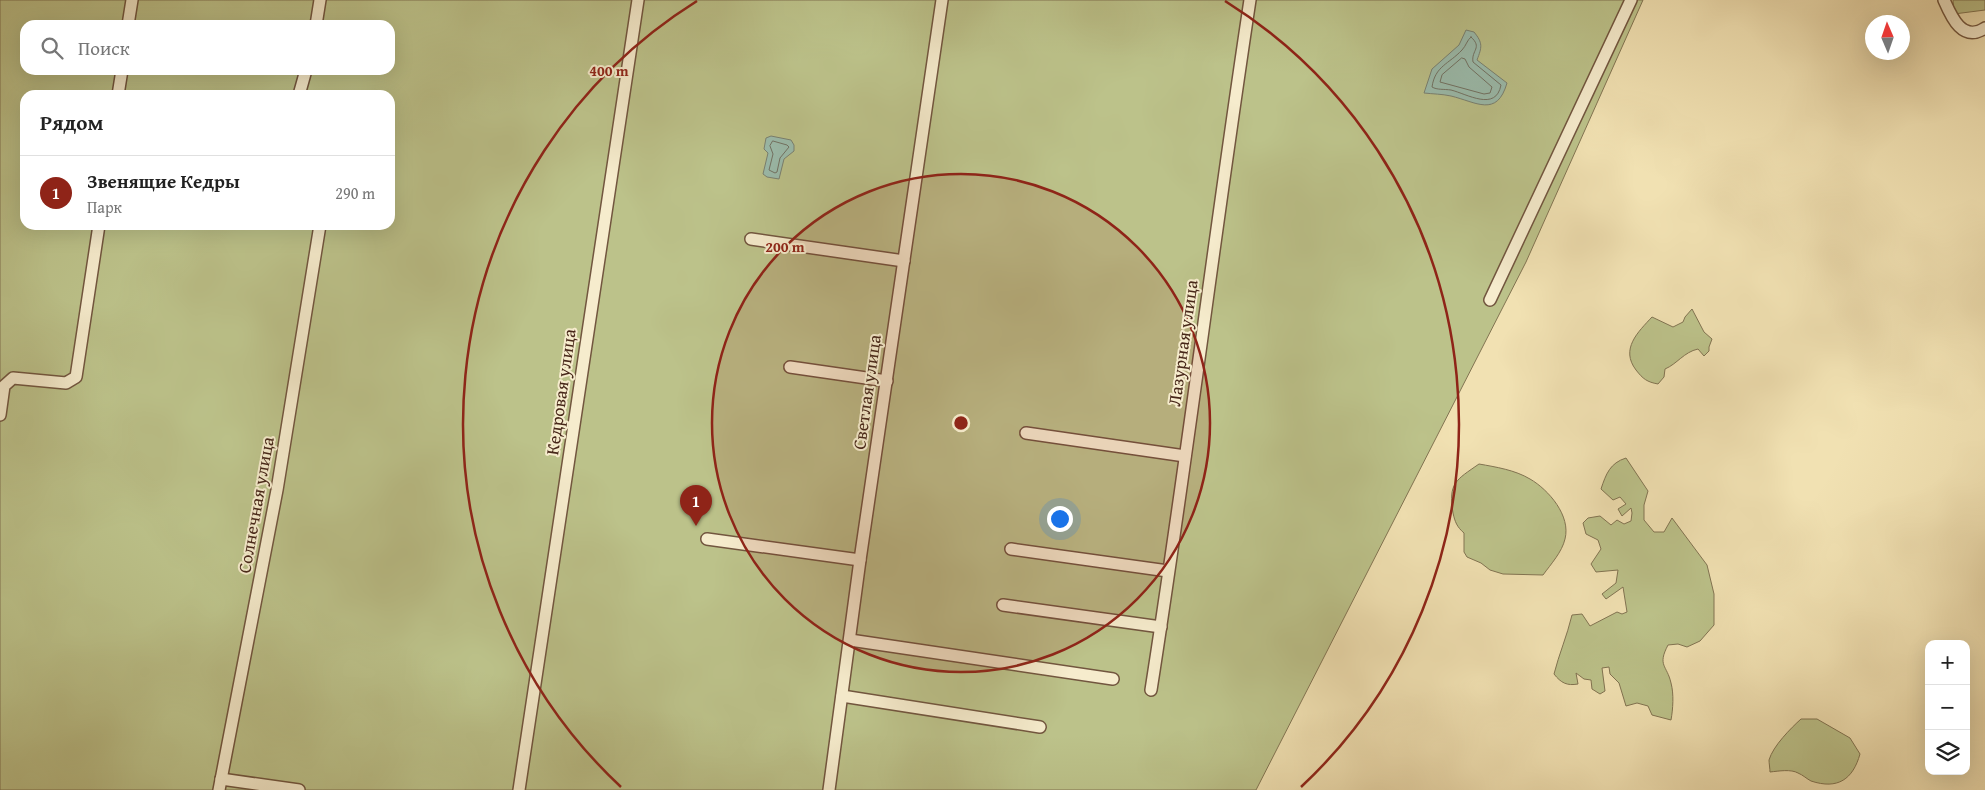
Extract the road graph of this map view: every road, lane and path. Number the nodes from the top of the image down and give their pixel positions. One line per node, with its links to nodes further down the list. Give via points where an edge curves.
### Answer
1 (132, 0): 8 (street)
2 (320, 0): 9 (street)
3 (638, 0): 38 (street, Кедровая улица)
4 (942, 0): 18 (street, Светлая улица)
5 (1250, 0): 24 (street, Лазурная улица)
6 (1631, 0): 19 (street)
7 (1944, 0): 10 (street, via 1960,28 1972,31)
8 (129, 20)
9 (317, 20)
10 (1985, 28)
11 (121, 75): 13 (street)
12 (305, 75): 14 (street)
13 (119, 90)
14 (300, 90)
15 (98, 230): 22 (street, via 76,377 66,384 13,378 4,386)
16 (319, 230): 36 (street, Солнечная улица, via 276,499)
17 (751, 239): 18 (street)
18 (904, 261): 21 (street, Светлая улица)
19 (1490, 300)
20 (790, 367): 21 (street)
21 (887, 381): 27 (street, Светлая улица)
22 (0, 415)
23 (1026, 434): 24 (street)
24 (1185, 456): 28 (street, Лазурная улица)
25 (707, 539): 27 (street)
26 (1011, 549): 28 (street)
27 (860, 560): 31 (street, Светлая улица)
28 (1168, 572): 30 (street, Лазурная улица)
29 (1003, 605): 30 (street)
30 (1161, 627): 33 (street, Лазурная улица)
31 (850, 640): 32 (street); 34 (street, Светлая улица)
32 (1113, 679)
33 (1151, 690)
34 (842, 696): 35 (street); 39 (street, Светлая улица)
35 (1040, 727)
36 (220, 784): 37 (street)
37 (299, 790)
38 (519, 790)
39 (829, 790)

